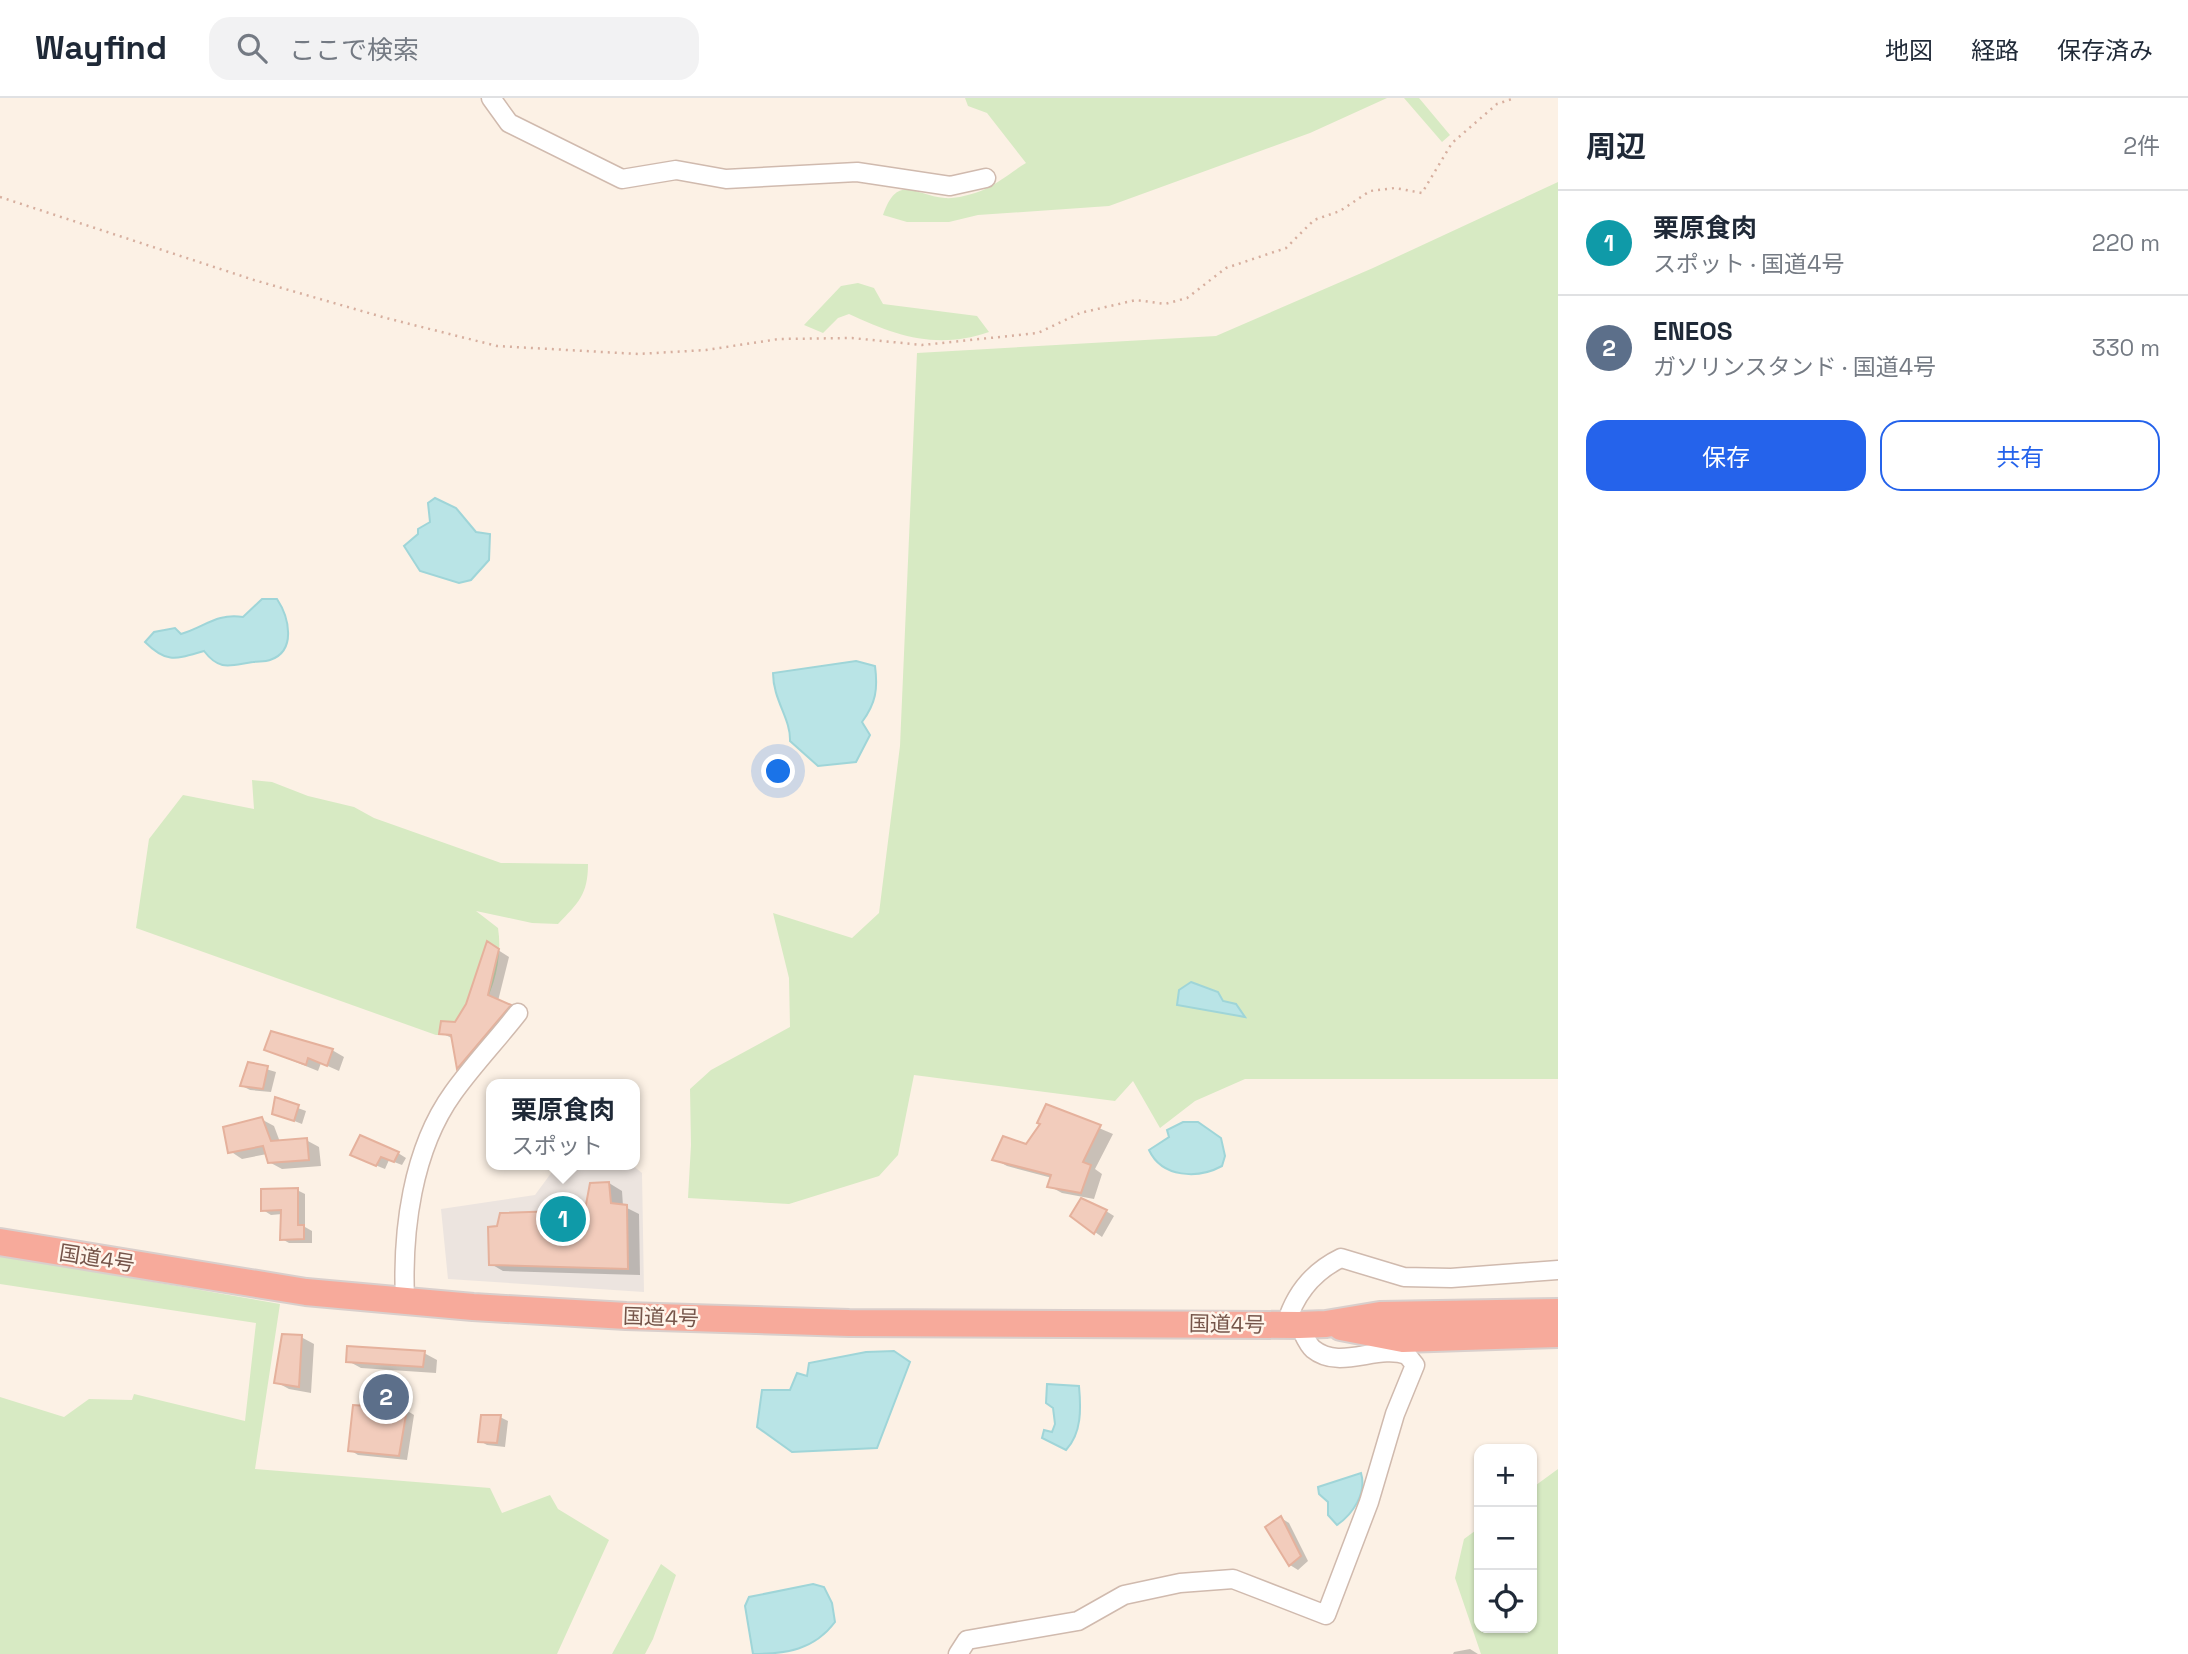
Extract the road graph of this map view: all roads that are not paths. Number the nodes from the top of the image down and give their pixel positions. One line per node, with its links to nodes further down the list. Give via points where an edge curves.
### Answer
1 (491, 98): 2 (street, via 509,124 622,179 676,170 726,179 858,172 950,186)
2 (986, 178)
3 (518, 1013): 7 (street, via 453,1093 426,1139 407,1224)
4 (0, 1241): 7 (highway, 国道4号, via 306,1292)
5 (1558, 1270): 10 (street, via 1404,1277 1341,1258 1321,1268 1293,1300)
6 (1558, 1294): 8 (highway)
7 (405, 1300): 10 (highway, 国道4号, via 626,1316 849,1323)
8 (1446, 1312): 9 (highway, 国道4号); 11 (highway, 国道4号, via 1380,1315)
9 (1558, 1312)
10 (1292, 1324): 11 (highway, 国道4号); 13 (street, via 1312,1349 1334,1358 1390,1352 1407,1355 1415,1366 1326,1615 1233,1579 1180,1583 1124,1595 1078,1621 967,1640)
11 (1326, 1324): 12 (highway, 国道4号, via 1403,1339)
12 (1558, 1334)
13 (958, 1654)

